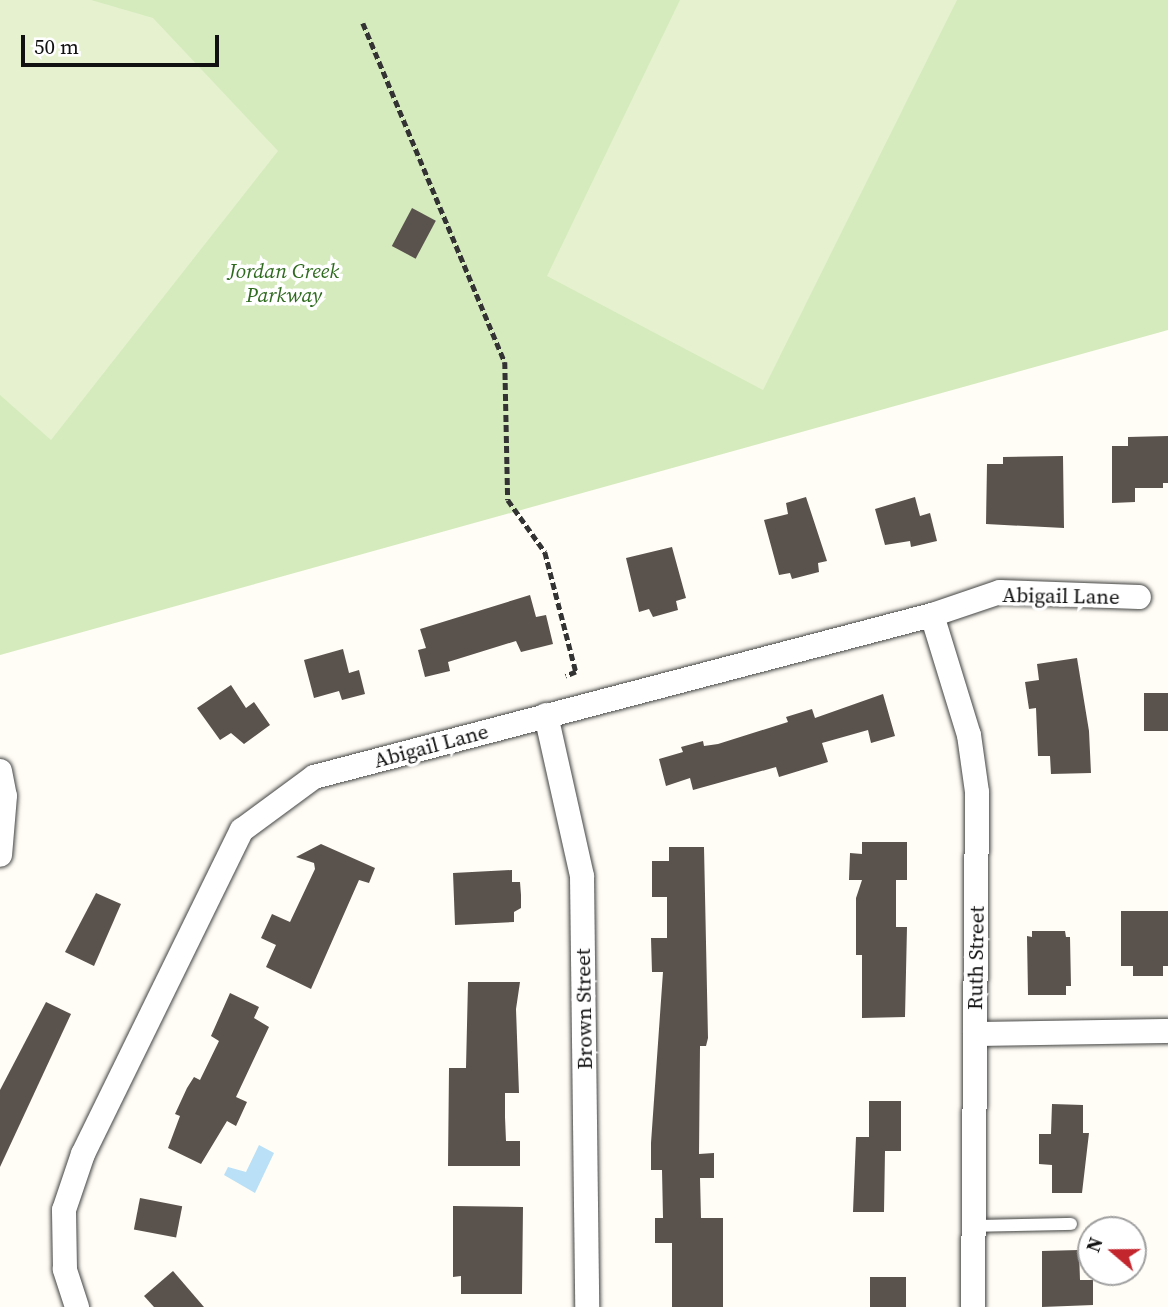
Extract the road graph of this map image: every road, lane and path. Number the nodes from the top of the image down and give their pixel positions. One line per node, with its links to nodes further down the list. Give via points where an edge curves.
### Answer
1 (363, 23): 4 (path, via 505,362 508,500 545,552 576,672)
2 (1139, 597): 3 (street, Abigail Lane, via 1000,592)
3 (932, 615): 5 (street, Abigail Lane); 9 (street, Ruth Street, via 969,735 978,792)
4 (566, 676)
5 (546, 715): 12 (street, Abigail Lane, via 314,777 242,830 83,1154 64,1210 65,1269); 13 (street, Brown Street, via 582,876)
6 (0, 771): 7 (street, via 5,796)
7 (0, 855)
8 (1168, 1031): 9 (street)
9 (975, 1034): 11 (street, Ruth Street)
10 (1070, 1224): 11 (lane)
11 (974, 1226): 14 (street, Ruth Street)
12 (77, 1307)
13 (587, 1307)
14 (973, 1307)

